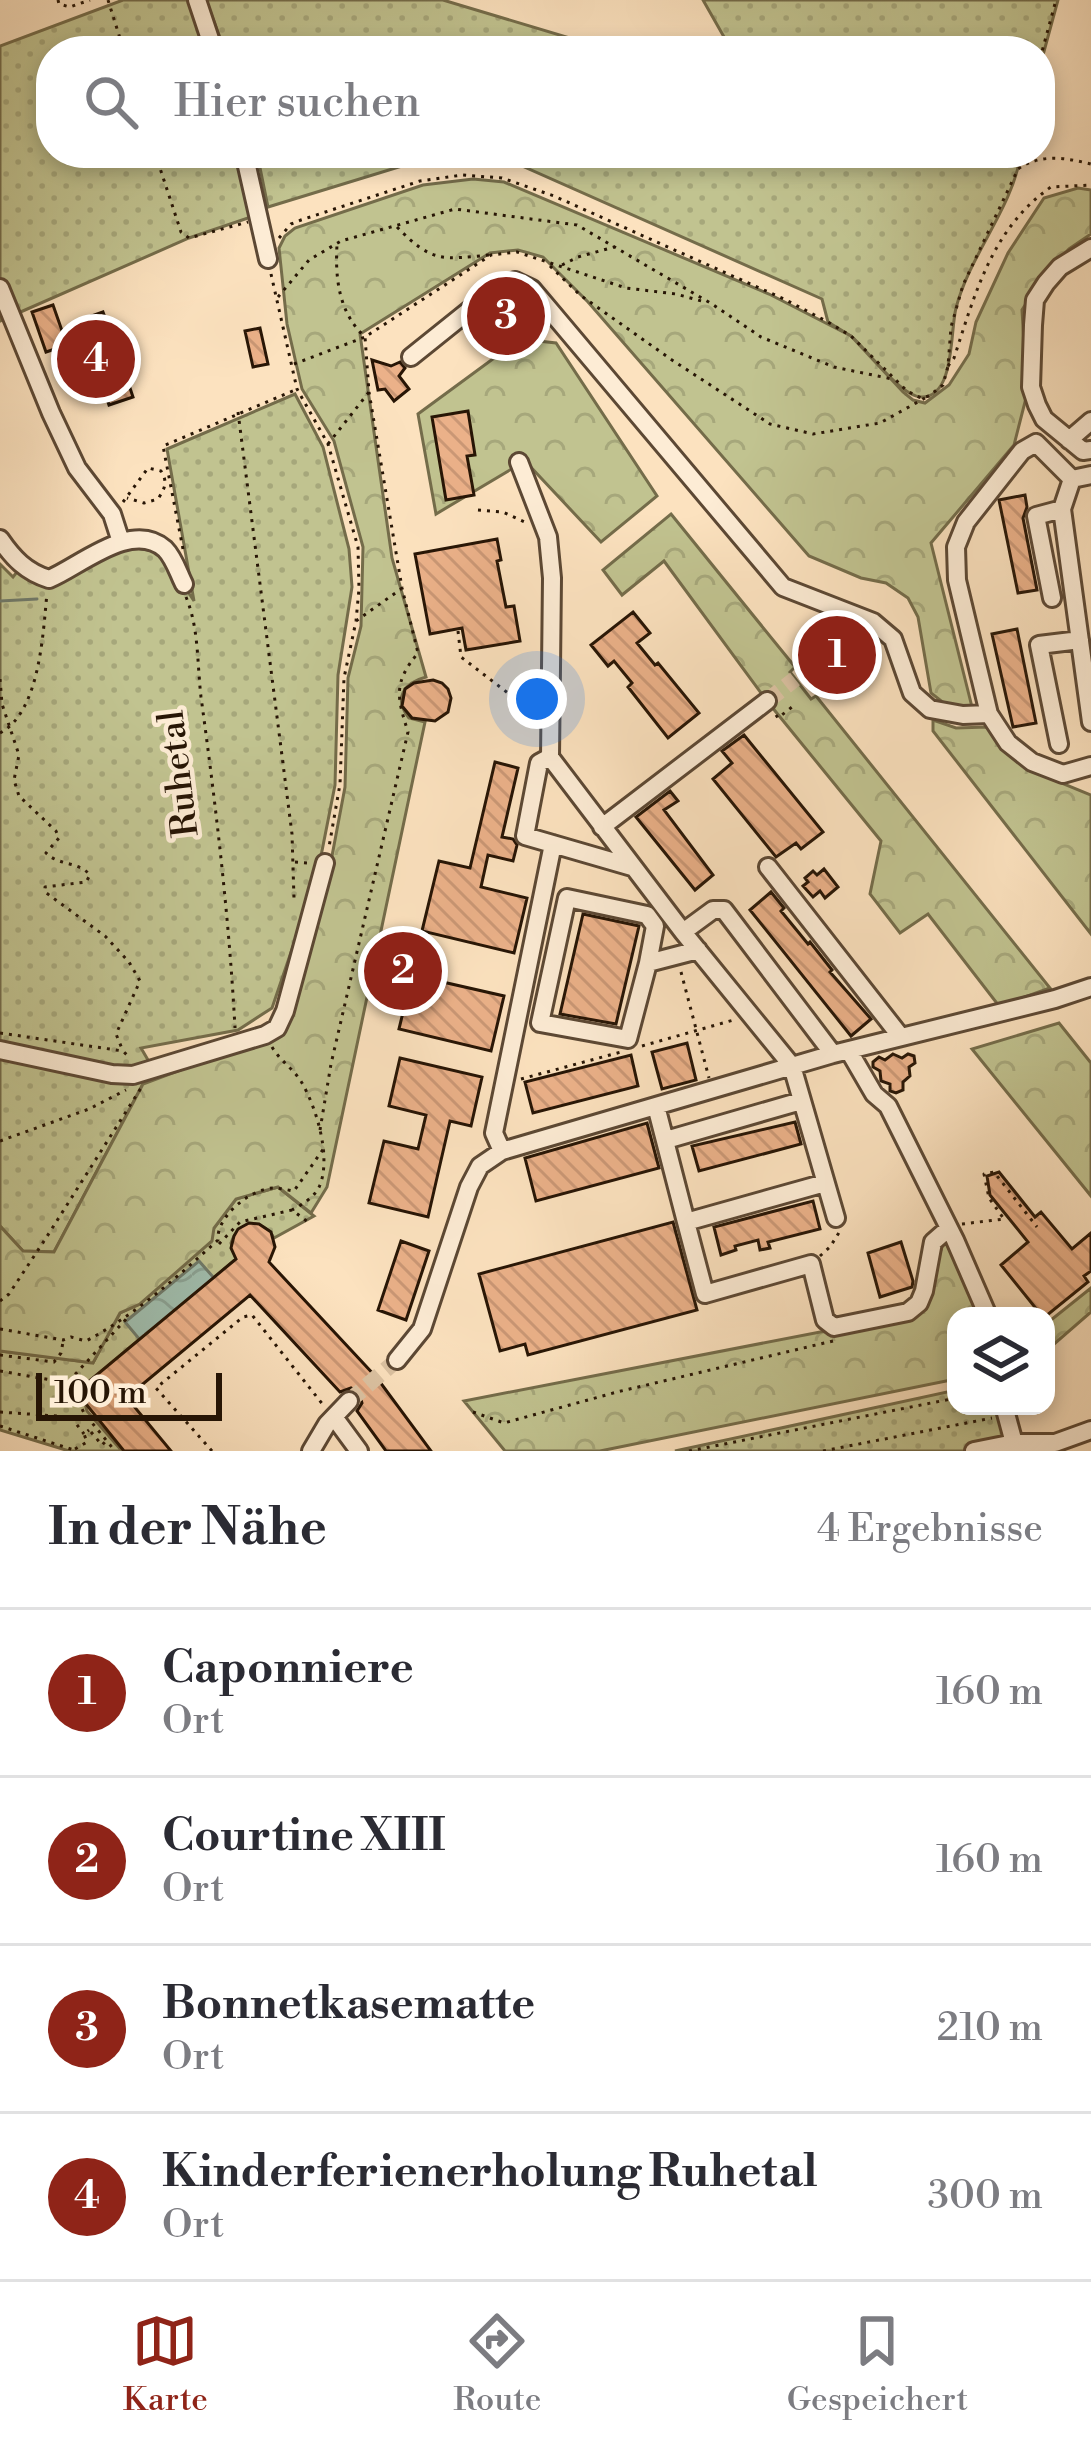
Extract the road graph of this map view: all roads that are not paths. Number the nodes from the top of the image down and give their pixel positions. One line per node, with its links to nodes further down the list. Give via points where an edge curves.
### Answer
1 (197, 0): 2 (lane)
2 (209, 36)
3 (247, 168): 5 (lane)
4 (1091, 248): 9 (lane, via 1060,267 1035,300 1031,387 1044,419)
5 (268, 259)
6 (0, 288): 16 (lane, via 77,468 112,514)
7 (411, 357): 21 (lane, via 497,288 515,281 532,289 783,587 873,622 893,639 912,693 930,709)
8 (1091, 421): 9 (lane)
9 (1070, 440): 10 (lane)
10 (1091, 450)
11 (519, 462): 24 (lane, via 548,537)
12 (1091, 475): 13 (lane)
13 (1072, 479): 14 (lane); 21 (lane, via 1036,443 1022,451 956,547)
14 (1063, 509): 18 (lane, via 1036,516); 19 (lane)
15 (0, 539): 16 (lane, via 22,565 49,579)
16 (121, 542): 17 (lane, via 163,547)
17 (188, 589)
18 (1052, 598)
19 (1080, 640): 22 (lane); 23 (lane, via 1039,645)
20 (767, 700): 26 (lane)
21 (989, 714): 25 (lane, via 1032,762 1064,773)
22 (1091, 722)
23 (1059, 744)
24 (550, 757): 26 (lane); 27 (lane, via 539,763 526,836)
25 (1091, 766)
26 (602, 827): 29 (lane)
27 (553, 844): 29 (lane); 42 (lane, via 494,1133)
28 (317, 863): 36 (lane, via 277,1028 133,1075)
29 (633, 867): 31 (lane)
30 (768, 867): 35 (lane)
31 (683, 932): 32 (lane); 37 (lane, via 724,910)
32 (698, 950): 33 (lane); 38 (lane)
33 (648, 963): 33 (lane, via 628,1039 540,1023 567,898 647,915 655,926)
34 (1091, 986): 35 (lane)
35 (901, 1037): 37 (lane)
36 (0, 1050)
37 (841, 1053): 38 (lane); 46 (lane, via 888,1106)
38 (792, 1066): 39 (lane); 40 (lane)
39 (801, 1101): 41 (lane); 43 (lane)
40 (656, 1106): 41 (lane); 42 (lane)
41 (666, 1140): 45 (lane)
42 (502, 1151): 48 (lane, via 480,1166 469,1187 422,1329)
43 (825, 1183): 44 (lane); 45 (lane)
44 (836, 1218)
45 (686, 1222): 46 (lane, via 705,1294 811,1264 825,1320 834,1327 919,1303 933,1241)
46 (949, 1228): 47 (lane)
47 (984, 1307)
48 (397, 1360)
49 (349, 1401): 51 (lane)
50 (1006, 1415): 53 (lane)
51 (334, 1418): 54 (lane); 55 (lane)
52 (1091, 1430): 53 (lane, via 1055,1443)
53 (1014, 1443): 56 (lane)
54 (311, 1451)
55 (359, 1451)
56 (974, 1451)

